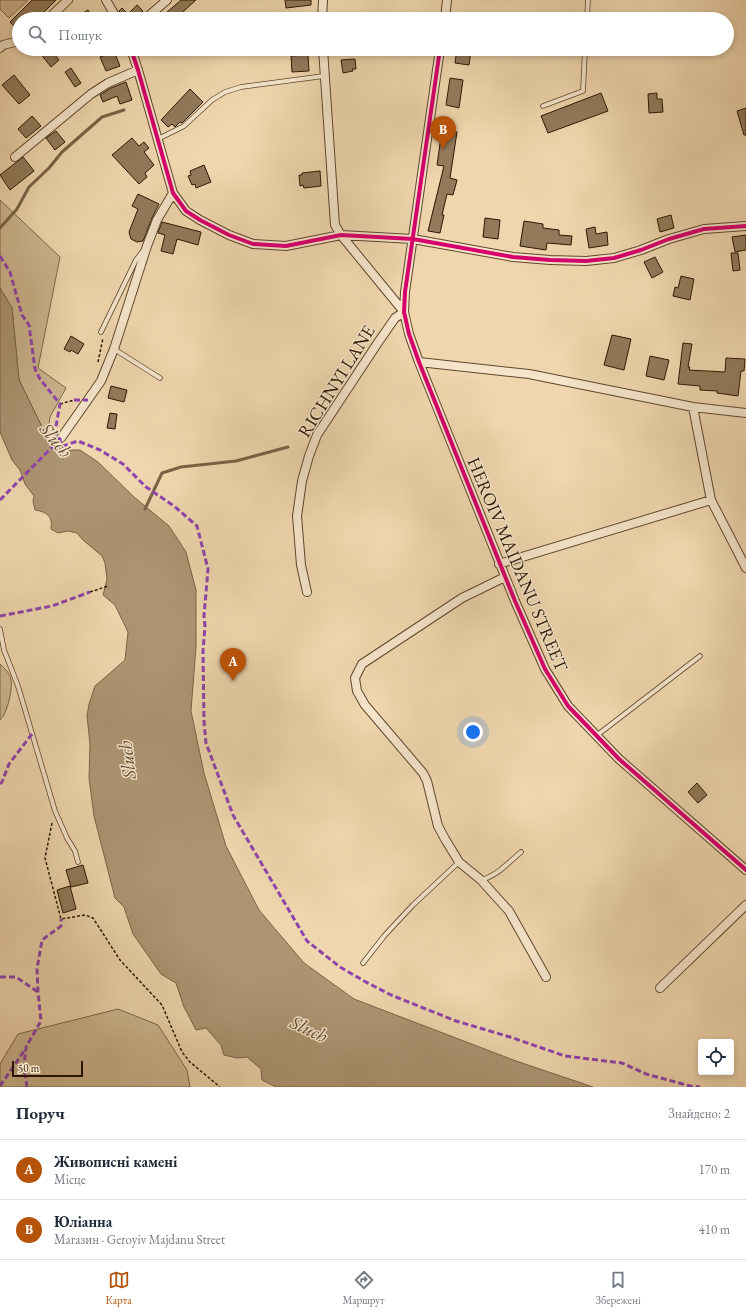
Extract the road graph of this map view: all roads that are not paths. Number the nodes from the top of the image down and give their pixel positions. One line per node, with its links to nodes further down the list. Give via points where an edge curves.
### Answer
1 (68, 0): 7 (street)
2 (106, 0): 8 (street)
3 (167, 0): 9 (street)
4 (323, 0): 10 (street)
5 (447, 0): 11 (street)
6 (588, 0): 12 (lane)
7 (55, 12)
8 (113, 12)
9 (153, 12)
10 (322, 12)
11 (446, 12)
12 (587, 12)
13 (12, 44): 14 (street)
14 (0, 48)
15 (133, 56): 19 (street)
16 (323, 56): 20 (street)
17 (439, 56): 27 (street, HEROIV MAIDANU STREET)
18 (585, 56): 21 (lane, via 583,91)
19 (138, 70): 22 (street); 23 (street, via 108,82)
20 (324, 76): 22 (lane, via 241,87 226,92 212,100 184,126); 26 (street, via 333,212 335,225)
21 (543, 106)
22 (158, 139): 24 (street)
23 (14, 157)
24 (173, 193): 26 (street, via 186,211 200,220 253,244 286,246); 28 (street, via 157,220)
25 (746, 226): 27 (street, via 704,229 614,258 586,261 514,257)
26 (341, 235): 27 (street); 29 (street)
27 (413, 239): 29 (street, HEROIV MAIDANU STREET)
28 (147, 246): 30 (lane, via 136,260); 31 (street)
29 (404, 312): 32 (street, HEROIV MAIDANU STREET); 41 (street, RICHNYI LANE, via 395,318 377,344 317,435 309,456 297,516 301,566)
30 (101, 332)
31 (114, 349): 33 (lane); 36 (street, via 101,381)
32 (419, 362): 34 (street, via 529,374); 38 (street, HEROIV MAIDANU STREET)
33 (160, 378)
34 (693, 407): 35 (street); 37 (street)
35 (746, 413)
36 (61, 438)
37 (711, 500): 38 (street); 39 (street)
38 (499, 564): 40 (street, HEROIV MAIDANU STREET)
39 (746, 568)
40 (504, 576): 44 (street, HEROIV MAIDANU STREET, via 545,669 568,706); 47 (street, via 462,598 362,664 355,678 357,691 365,705 423,773 438,826)
41 (307, 592)
42 (0, 629): 46 (lane, via 4,650 18,686 55,811)
43 (700, 656): 44 (lane)
44 (596, 736): 48 (street, HEROIV MAIDANU STREET)
45 (521, 852): 49 (lane, via 502,868)
46 (78, 862)
47 (459, 862): 49 (street); 51 (lane, via 413,905)
48 (746, 870)
49 (481, 880): 52 (street, via 509,911)
50 (746, 905): 53 (street)
51 (363, 963)
52 (546, 977)
53 (660, 988)

